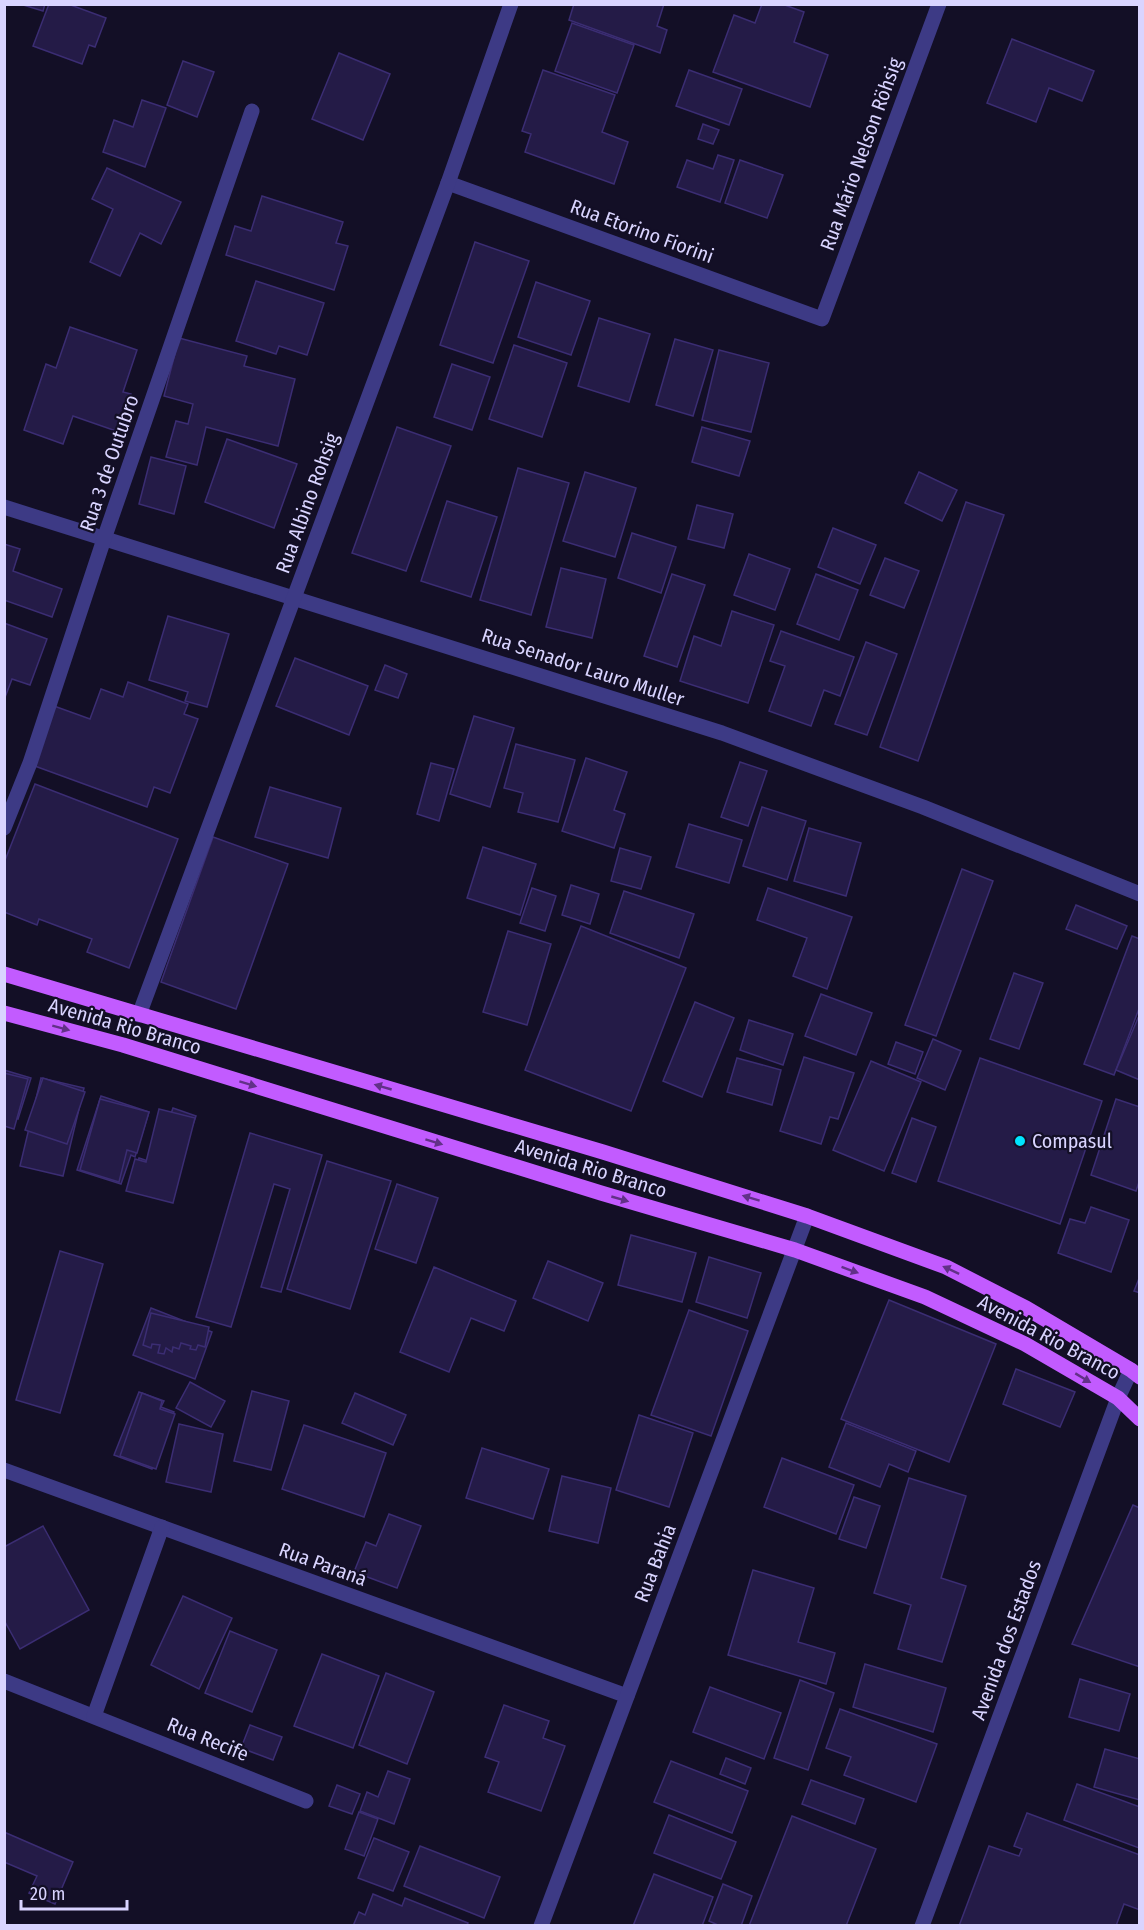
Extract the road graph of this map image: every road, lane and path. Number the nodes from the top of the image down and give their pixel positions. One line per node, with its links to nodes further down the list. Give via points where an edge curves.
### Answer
1 (511, 4): 4 (street, Rua Albino Rohsig)
2 (939, 4): 5 (street, Rua Mário Nelson Röhsig)
3 (252, 111): 7 (street, Rua 3 de Outubro)
4 (448, 183): 5 (street, Rua Etorino Fiorini); 8 (street, Rua Albino Rohsig)
5 (822, 318)
6 (4, 507): 7 (street, Rua Senador Lauro Muller)
7 (104, 539): 8 (street, Rua Senador Lauro Muller); 9 (street, Rua 3 de Outubro, via 30,763)
8 (294, 598): 10 (street, Rua Senador Lauro Muller, via 722,733 923,807); 13 (street, Rua Albino Rohsig)
9 (4, 828)
10 (1140, 894)
11 (4, 974): 13 (main road, Avenida Rio Branco)
12 (4, 1013): 15 (main road, Avenida Rio Branco, one-way to 15, via 123,1045)
13 (139, 1015): 14 (main road, Avenida Rio Branco, one-way to 13)
14 (807, 1215): 15 (street, Rua Bahia); 16 (main road, Avenida Rio Branco, one-way to 14, via 1026,1308 946,1268)
15 (795, 1250): 17 (main road, Avenida Rio Branco, one-way to 17, via 925,1297 1025,1344); 22 (street, Rua Bahia)
16 (1135, 1374): 17 (street, Avenida dos Estados)
17 (1118, 1398): 18 (main road, Avenida Rio Branco); 26 (street, Avenida dos Estados)
18 (1140, 1419)
19 (4, 1470): 20 (street, Rua Paraná)
20 (162, 1527): 22 (street, Rua Paraná); 23 (street)
21 (4, 1681): 23 (street, Rua Recife)
22 (627, 1696): 25 (street, Rua Bahia)
23 (94, 1716): 24 (street, Rua Recife)
24 (306, 1800)
25 (541, 1926)
26 (922, 1926)

